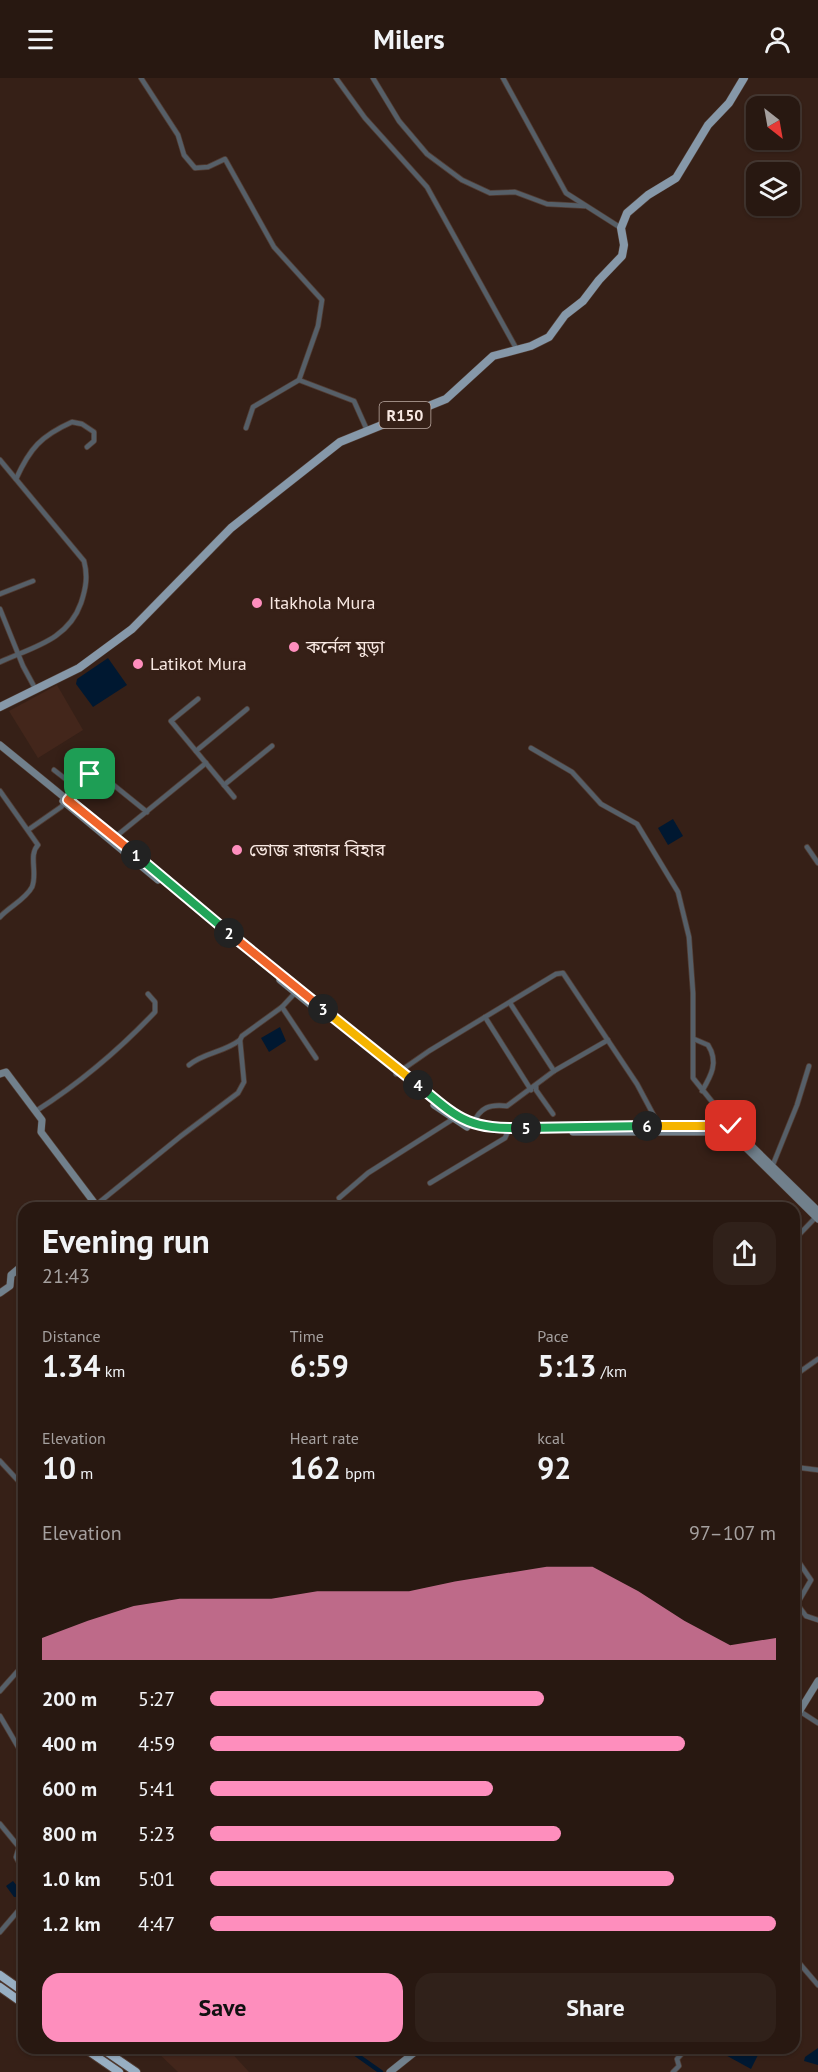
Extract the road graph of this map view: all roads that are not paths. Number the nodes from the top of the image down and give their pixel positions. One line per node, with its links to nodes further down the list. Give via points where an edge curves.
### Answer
1 (141, 78): 9 (street, via 178,135 184,155 195,168 225,159 274,247 321,300 318,326)
2 (336, 78): 8 (street, via 365,118 427,187)
3 (374, 78): 6 (street, via 399,122 427,154 462,180 490,193 515,192 547,204)
4 (503, 78): 6 (street, via 555,177 566,193)
5 (744, 78): 7 (main road, via 729,103 708,125 676,178 634,207)
6 (585, 206): 7 (street)
7 (621, 228): 8 (main road, R150, via 624,245 616,265 565,315 549,337)
8 (516, 348): 11 (main road, R150, via 494,356 446,399)
9 (299, 380): 10 (street, via 253,407); 11 (street, via 354,401)
10 (246, 428)
11 (367, 430): 20 (main road, R150, via 340,442 231,528 132,629 79,668)
12 (87, 447): 14 (street, via 96,438 94,432 72,422 41,439)
13 (0, 460): 14 (street)
14 (16, 479): 18 (street, via 84,561 87,572 83,597 69,627)
15 (33, 581): 16 (street)
16 (0, 594)
17 (0, 609): 18 (street)
18 (18, 654): 19 (street); 20 (street)
19 (0, 662)
20 (36, 690): 22 (main road, R150)
21 (198, 699): 28 (street, via 171,721)
22 (0, 707)
23 (247, 709): 28 (street)
24 (0, 745): 35 (main road)
25 (272, 746): 31 (street)
26 (531, 748): 47 (street, via 572,772 600,804 637,824 678,892 689,937)
27 (0, 752): 35 (main road)
28 (196, 752): 29 (street)
29 (206, 764): 31 (street); 36 (street)
30 (54, 770): 32 (street)
31 (224, 785): 34 (street)
32 (77, 789): 35 (street); 36 (street, via 97,770)
33 (0, 792): 37 (street)
34 (234, 797)
35 (66, 801): 37 (street); 38 (main road); 42 (main road)
36 (147, 812): 38 (street)
37 (28, 830): 41 (street, via 38,845 33,853 34,880 29,891)
38 (114, 838): 54 (main road)
39 (807, 847): 40 (street)
40 (818, 863)
41 (0, 916)
42 (295, 993): 45 (street); 54 (main road)
43 (148, 994): 59 (street, via 155,1002 155,1012 85,1078)
44 (510, 1003): 46 (street); 49 (street, via 563,973); 53 (street)
45 (282, 1007): 48 (street); 50 (street)
46 (485, 1017): 54 (street); 57 (street)
47 (694, 1039): 58 (street, via 693,1078); 58 (street, via 708,1045 714,1061 712,1075)
48 (240, 1040): 51 (street); 70 (street, via 244,1082 238,1094)
49 (608, 1040): 53 (street); 64 (street)
50 (316, 1058)
51 (189, 1065)
52 (808, 1066): 66 (street)
53 (554, 1071): 56 (street)
54 (398, 1072): 61 (main road); 62 (main road)
55 (0, 1074): 59 (main road, via 6,1072)
56 (536, 1085): 57 (street); 60 (street)
57 (531, 1090): 62 (street, via 505,1107 495,1104 481,1110)
58 (702, 1091): 63 (street, via 726,1119)
59 (36, 1111): 69 (main road, via 43,1122 41,1132)
60 (553, 1114)
61 (453, 1119): 65 (main road, via 480,1131); 68 (street, via 368,1173)
62 (473, 1125): 65 (main road)
63 (727, 1128): 64 (main road); 66 (main road, via 736,1129); 71 (main road)
64 (661, 1129): 65 (main road)
65 (508, 1131): 67 (street, via 505,1138)
66 (772, 1167): 71 (main road)
67 (430, 1183)
68 (339, 1198)
69 (92, 1202)
70 (100, 1202)
71 (817, 1216): 72 (street)
72 (800, 1234)
73 (18, 1269): 74 (main road, via 11,1275 10,1286)
74 (0, 1293)
75 (818, 1359): 76 (street)
76 (800, 1372)
77 (0, 1461): 80 (street)
78 (800, 1468): 79 (street)
79 (818, 1470)
80 (18, 1480)
81 (800, 1564): 82 (street, via 811,1580)
82 (800, 1598)
83 (800, 1609): 84 (street, via 811,1620)
84 (818, 1620)
85 (18, 1671): 87 (street)
86 (818, 1682): 88 (main road)
87 (0, 1691)
88 (801, 1712): 90 (street)
89 (0, 1716): 91 (street)
90 (818, 1723)
91 (18, 1747)
92 (0, 1824): 93 (street)
93 (18, 1846)
94 (18, 1911): 95 (street)
95 (0, 1932)
96 (800, 1964): 98 (street)
97 (0, 1975): 99 (highway)
98 (818, 1985)
99 (18, 1988)
100 (1, 1991): 101 (highway)
101 (18, 2001)
102 (92, 2054): 107 (highway)
103 (110, 2054): 108 (highway)
104 (411, 2054): 106 (main road)
105 (682, 2054): 110 (street)
106 (408, 2056): 109 (main road)
107 (118, 2072)
108 (136, 2072)
109 (390, 2072)
110 (673, 2072)

